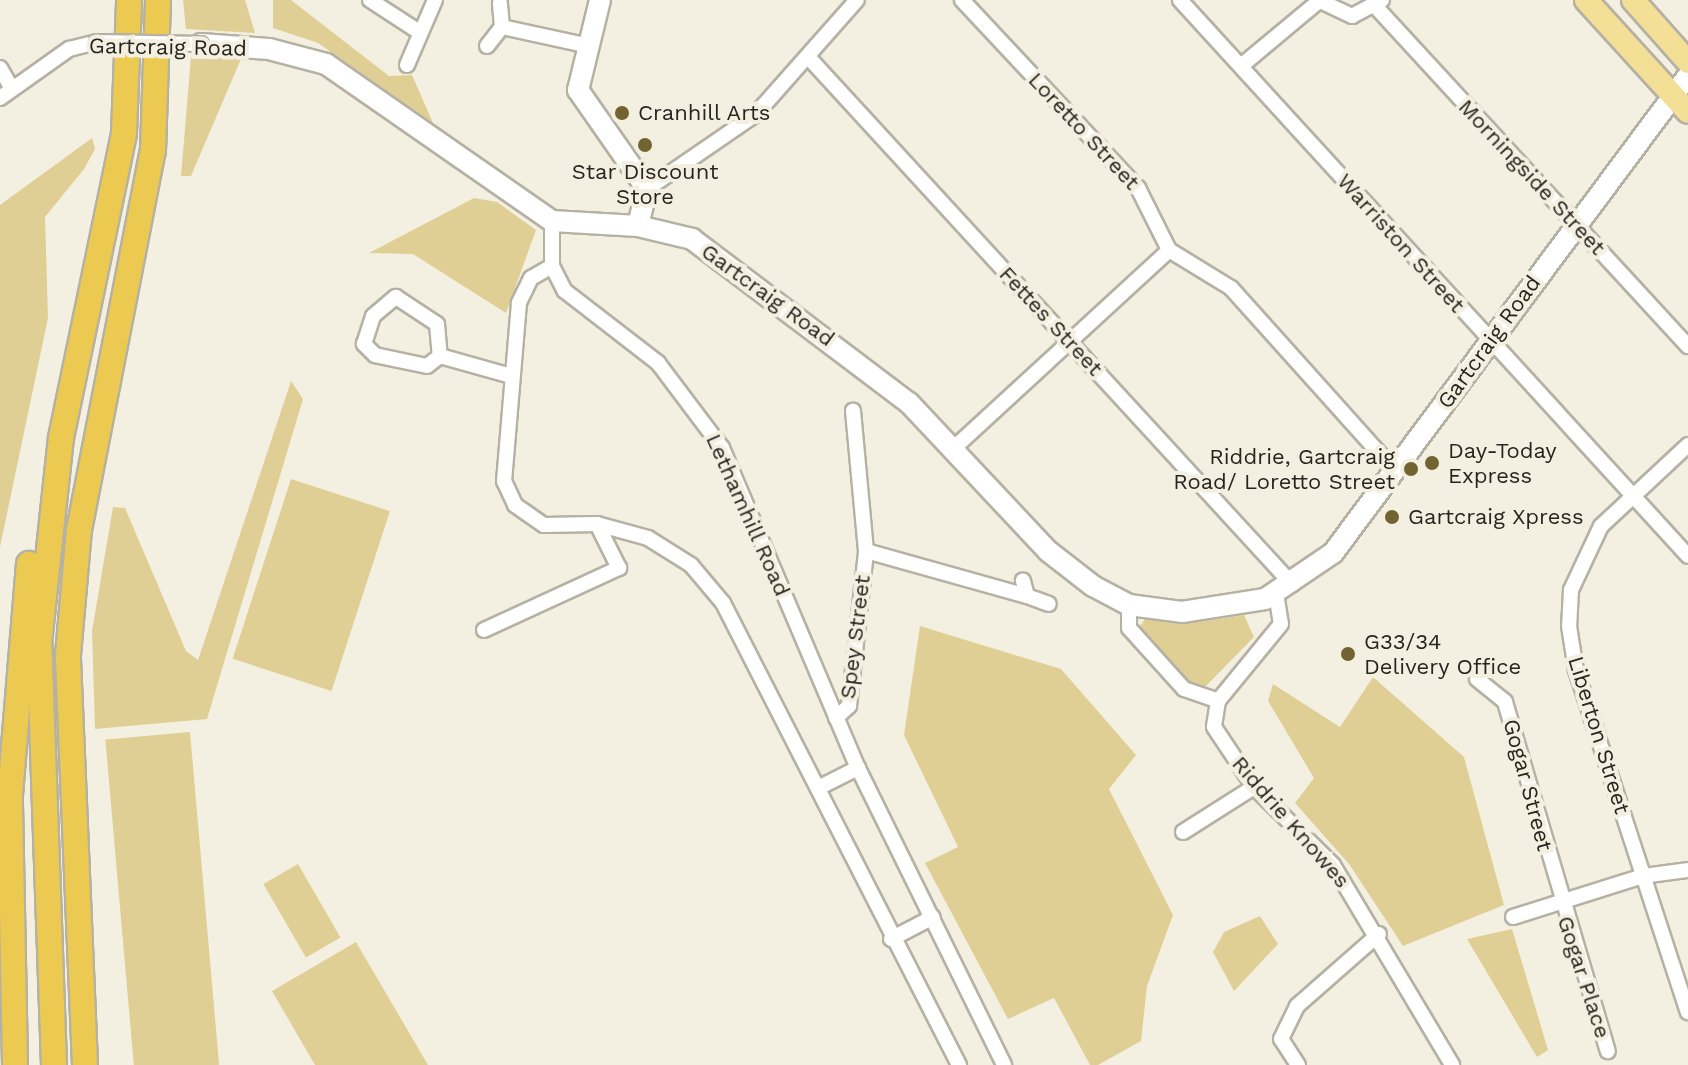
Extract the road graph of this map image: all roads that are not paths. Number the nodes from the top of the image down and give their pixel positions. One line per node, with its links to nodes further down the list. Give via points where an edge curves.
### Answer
1 (129, 0): 39 (highway, via 124,133)
2 (158, 0): 63 (highway, via 153,151 77,546 68,655)
3 (370, 0): 15 (street)
4 (435, 0): 15 (street)
5 (600, 0): 18 (street)
6 (857, 0): 19 (street)
7 (962, 0): 31 (street, Loretto Street, via 1138,188)
8 (1180, 0): 22 (street, Warriston Street)
9 (1319, 0): 13 (street, Morningside Street, via 1352,16); 22 (street)
10 (1586, 0): 26 (main road)
11 (1633, 0): 20 (main road)
12 (500, 3): 14 (street)
13 (1379, 4): 29 (street, Morningside Street)
14 (502, 27): 17 (street); 18 (street)
15 (419, 32): 21 (street)
16 (201, 44): 25 (street, Gartcraig Road, bridge, via 97,42 69,49); 28 (street, Gartcraig Road, via 269,49 326,64)
17 (487, 46)
18 (589, 46): 27 (street, via 578,90)
19 (810, 59): 27 (street, via 756,114); 33 (street, Fettes Street)
20 (1688, 62)
21 (407, 65)
22 (1241, 66): 34 (street, Warriston Street)
23 (0, 68): 25 (street)
24 (1688, 76): 26 (street, Gartcraig Road)
25 (6, 94)
26 (1680, 104): 29 (street, Gartcraig Road)
27 (647, 189): 30 (street)
28 (552, 221): 30 (street, Gartcraig Road); 32 (street)
29 (1576, 224): 34 (street, Gartcraig Road); 35 (street, Morningside Street)
30 (638, 226): 41 (street, Gartcraig Road, via 692,239 744,273 909,403)
31 (1169, 250): 33 (street); 42 (street, via 1231,288)
32 (552, 266): 37 (street, via 531,278 519,303); 53 (street, Lethamhill Road, via 565,291 658,363 702,416 750,507)
33 (1070, 341): 41 (street); 47 (street, Fettes Street)
34 (1490, 341): 42 (street, Gartcraig Road); 43 (street, Warriston Street)
35 (1688, 346)
36 (440, 356): 36 (street, via 427,366 375,355 364,344 373,316 396,297 437,324); 37 (street)
37 (511, 376): 44 (street, via 504,481 515,505 544,525)
38 (853, 411): 45 (street, Spey Street)
39 (61, 438): 67 (highway, via 32,535 18,656 10,795); 70 (highway, via 39,643)
40 (1688, 445): 43 (street, Liberton Street)
41 (954, 448): 49 (street, Gartcraig Road, via 1048,551)
42 (1395, 471): 47 (street, Gartcraig Road, via 1333,553)
43 (1632, 495): 46 (street, Warriston Street); 59 (street, Liberton Street, via 1584,554 1569,626)
44 (597, 524): 50 (street, via 619,568); 56 (street, via 659,545 691,565 723,603)
45 (866, 551): 48 (street, Spey Street, via 1025,589); 53 (street, Spey Street, via 849,706)
46 (1688, 556)
47 (1278, 592): 49 (street, Gartcraig Road, via 1182,612); 52 (street, via 1281,624)
48 (1049, 604)
49 (1134, 606): 52 (street, via 1134,634 1184,689)
50 (484, 630)
51 (1477, 679): 60 (street, Gogar Street, via 1505,702)
52 (1218, 701): 55 (street, Riddrie Knowes, via 1214,727)
53 (836, 718): 54 (street, Lethamhill Road)
54 (858, 768): 56 (street); 61 (street, Lethamhill Road)
55 (1254, 787): 57 (street); 64 (street, Riddrie Knowes, via 1333,865)
56 (818, 788): 65 (street)
57 (1183, 832)
58 (1688, 870): 59 (street)
59 (1643, 876): 60 (street); 66 (street, Liberton Street)
60 (1560, 903): 62 (street); 68 (street, Gogar Place)
61 (933, 917): 65 (street); 74 (street, Lethamhill Road)
62 (1513, 917)
63 (83, 922): 71 (highway); 72 (highway)
64 (1379, 934): 75 (street, via 1297,1006 1281,1039); 76 (street, Riddrie Knowes)
65 (891, 939): 73 (street)
66 (1688, 1012)
67 (7, 1048): 69 (highway)
68 (1608, 1051)
69 (15, 1065)
70 (54, 1065)
71 (85, 1065)
72 (100, 1065)
73 (959, 1065)
74 (1004, 1065)
75 (1298, 1065)
76 (1452, 1065)

